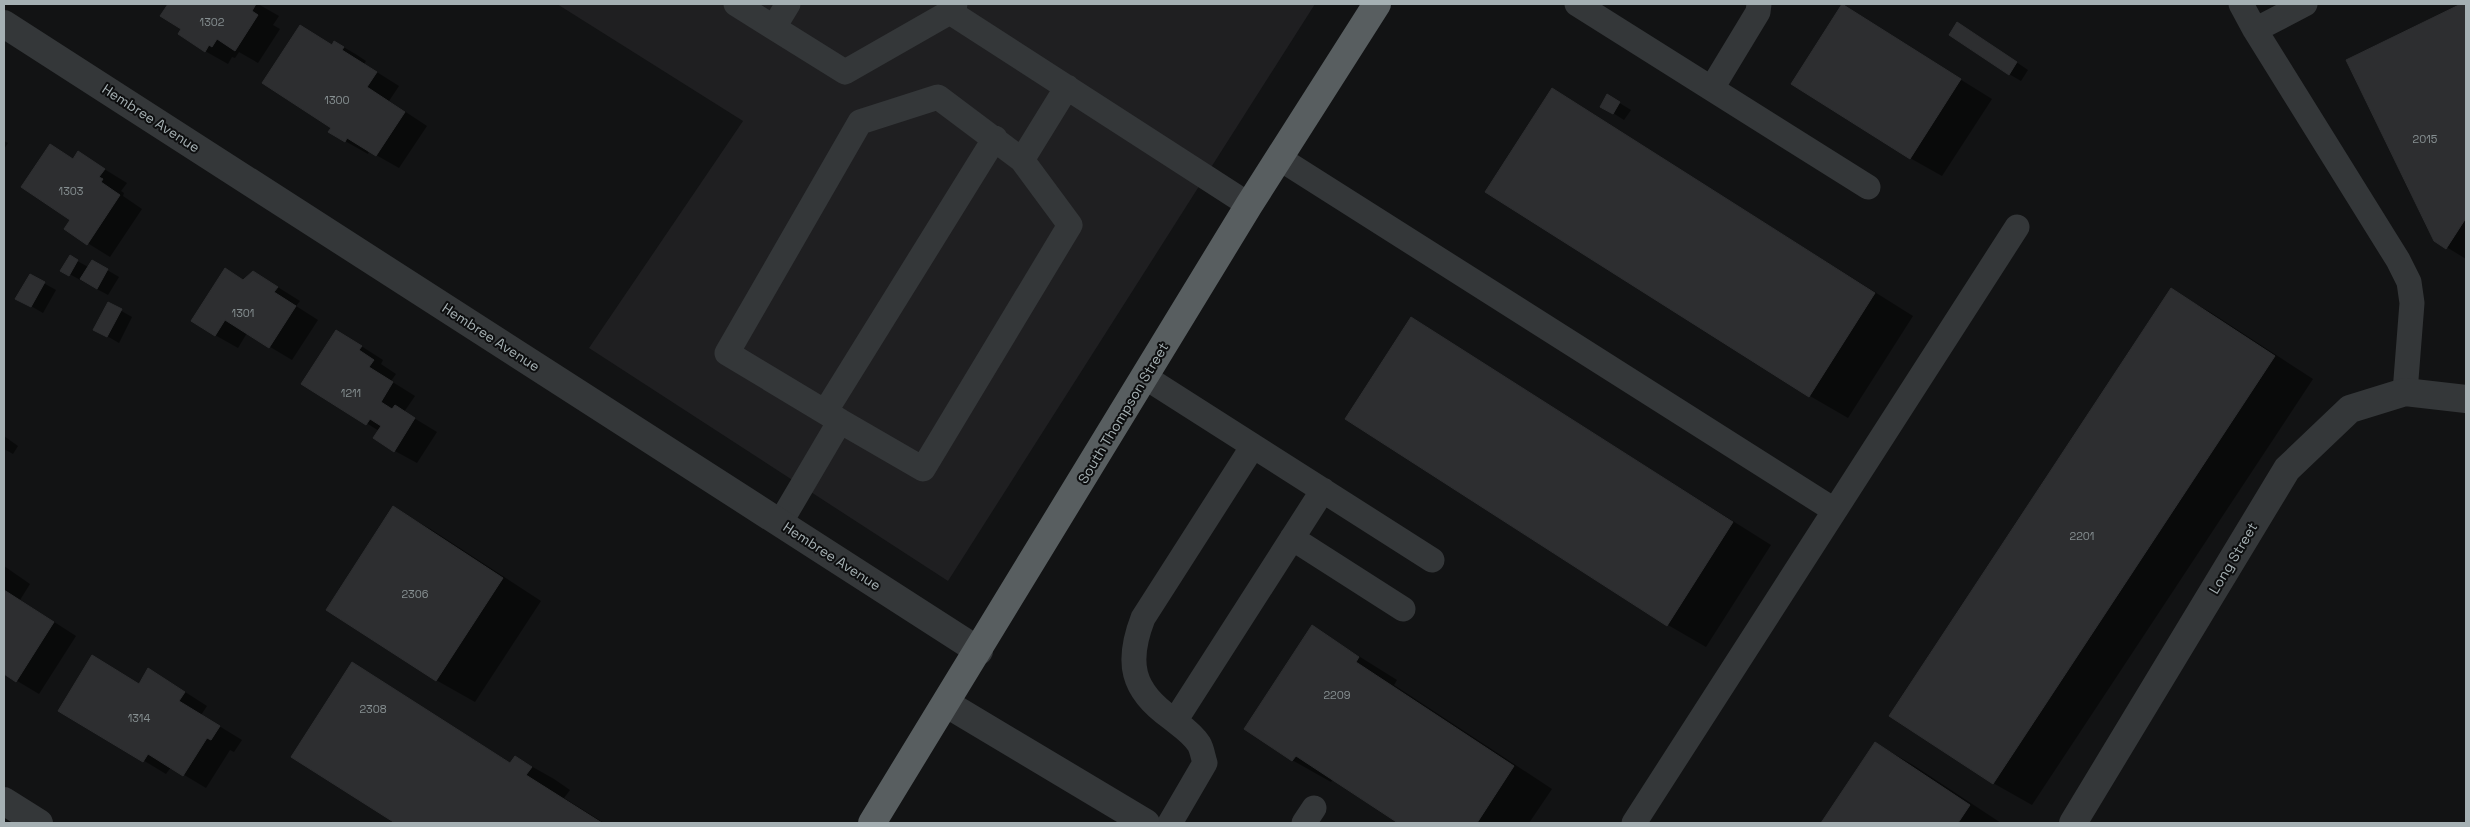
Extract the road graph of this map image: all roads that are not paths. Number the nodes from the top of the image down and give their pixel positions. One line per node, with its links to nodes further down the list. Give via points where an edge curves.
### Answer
1 (736, 4): 10 (lane)
2 (788, 4): 10 (lane)
3 (1377, 4): 15 (highway, South Thompson Street)
4 (1577, 4): 13 (lane)
5 (1759, 4): 13 (lane, via 1758,12)
6 (2241, 4): 11 (lane)
7 (2305, 4): 11 (lane)
8 (952, 8): 10 (lane, via 845,72); 12 (lane)
9 (4, 24): 27 (street, Hembree Avenue)
10 (774, 27)
11 (2255, 30): 21 (lane, via 2409,282 2412,303)
12 (1067, 87): 16 (lane); 18 (lane)
13 (1712, 88): 17 (lane)
14 (996, 138): 16 (lane); 23 (lane); 23 (lane, via 938,97 860,122 727,353)
15 (1279, 158): 18 (highway, South Thompson Street); 26 (lane)
16 (1022, 160): 23 (lane, via 1070,225 923,468)
17 (1868, 187)
18 (1250, 205): 20 (highway, South Thompson Street)
19 (2017, 227): 26 (lane)
20 (1145, 377): 24 (lane); 31 (highway, South Thompson Street)
21 (2405, 392): 22 (street, Long Street); 38 (street, Long Street, via 2350,409 2287,469)
22 (2466, 399)
23 (833, 416): 27 (lane)
24 (1253, 446): 25 (lane); 33 (lane, via 1143,618 1135,639 1132,663 1139,686 1150,702)
25 (1323, 490): 28 (lane); 29 (lane)
26 (1834, 510): 37 (lane)
27 (780, 523): 31 (street, Hembree Avenue)
28 (1292, 538): 30 (lane); 33 (lane)
29 (1432, 560)
30 (1403, 608)
31 (979, 651): 32 (highway, South Thompson Street)
32 (946, 704): 34 (highway, South Thompson Street); 35 (street)
33 (1175, 721): 36 (lane, via 1200,745 1205,763)
34 (872, 823)
35 (1146, 823)
36 (1170, 823)
37 (1634, 823)
38 (2073, 823)

